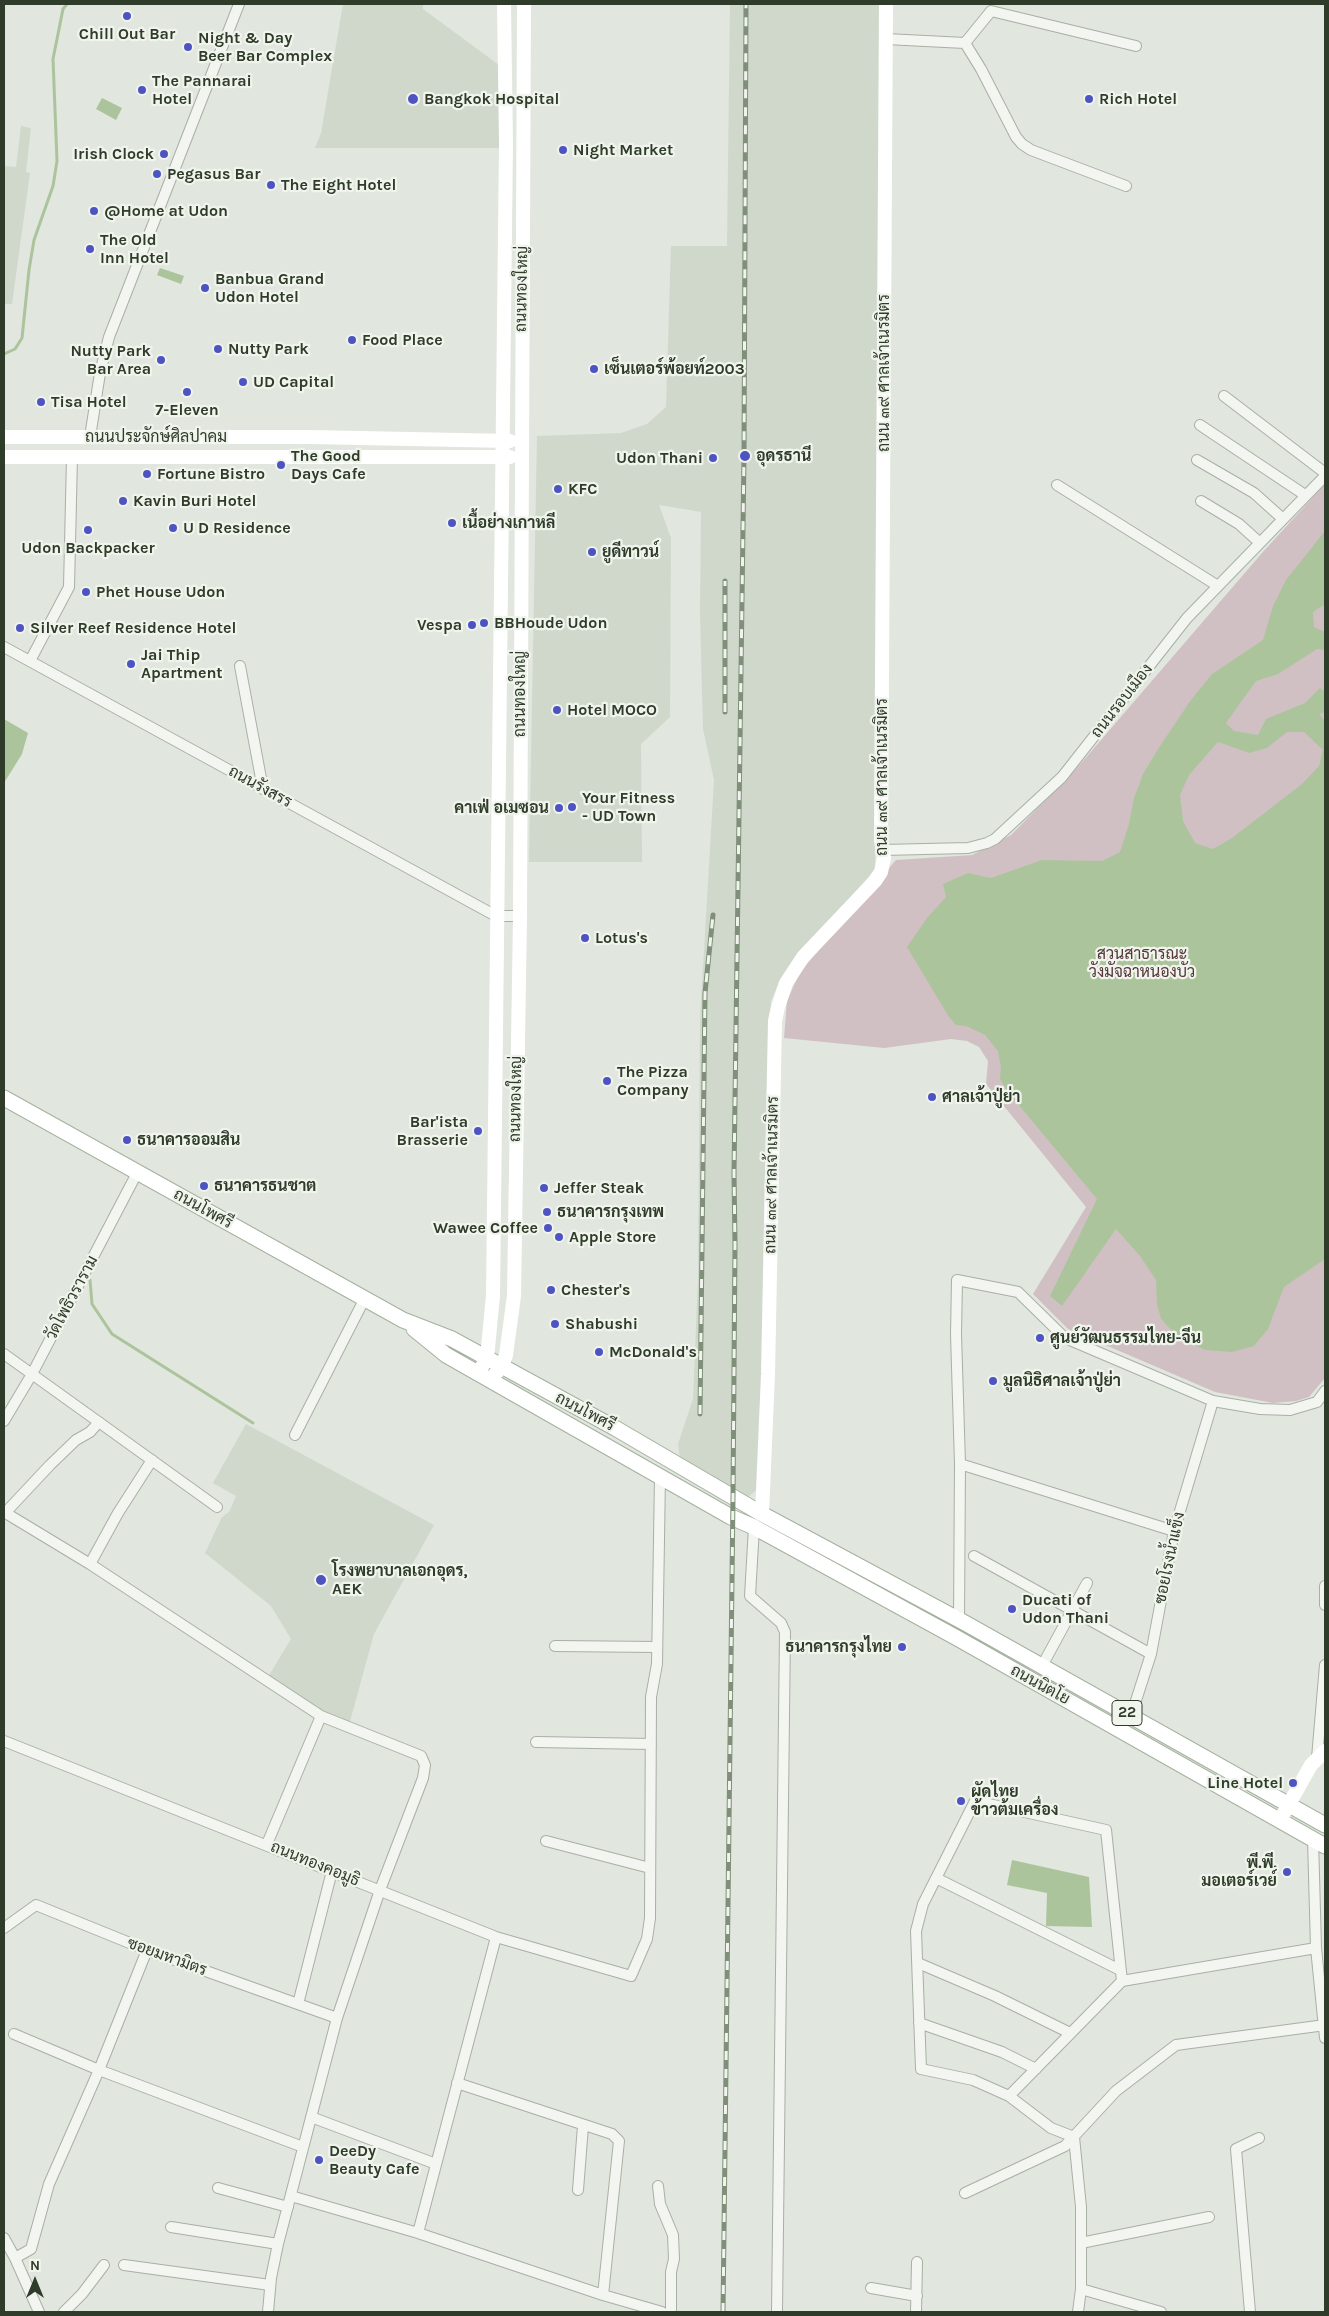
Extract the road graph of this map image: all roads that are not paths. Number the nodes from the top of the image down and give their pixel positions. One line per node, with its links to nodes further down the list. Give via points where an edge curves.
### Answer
1 (239, 4): 13 (street, via 109,338)
2 (504, 4): 7 (street, ถนนทองใหญ่)
3 (524, 4): 5 (street, ถนนทองใหญ่)
4 (886, 4): 6 (street, ถนน ๓๙ ศาลเจ้าเนรมิตร)
5 (525, 39): 7 (street); 18 (street, ถนนทองใหญ่)
6 (886, 39): 8 (street); 38 (street, ถนน ๓๙ ศาลเจ้าเนรมิตร)
7 (505, 40): 17 (street, ถนนทองใหญ่)
8 (965, 43): 9 (street, via 991,11); 10 (street, via 1022,144)
9 (1136, 46)
10 (1126, 186)
11 (1224, 396): 27 (street)
12 (1200, 425): 29 (street)
13 (90, 436): 14 (street, ถนนประจักษ์ศิลปาคม); 15 (street, ถนนประจักษ์ศิลปาคม); 22 (street)
14 (4, 437)
15 (274, 437): 16 (street, ถนนประจักษ์ศิลปาคม); 23 (street)
16 (309, 437): 17 (street, ถนนประจักษ์ศิลปาคม); 19 (street)
17 (502, 441): 18 (street, ถนนประจักษ์ศิลปาคม); 24 (street, ถนนทองใหญ่)
18 (521, 441): 25 (street, ถนนทองใหญ่)
19 (308, 456): 23 (street, ถนนประจักษ์ศิลปาคม); 24 (street, ถนนประจักษ์ศิลปาคม)
20 (4, 457): 21 (street, ถนนประจักษ์ศิลปาคม)
21 (72, 457): 22 (street, ถนนประจักษ์ศิลปาคม); 35 (street, via 68,587)
22 (90, 457): 23 (street, ถนนประจักษ์ศิลปาคม)
23 (273, 457)
24 (502, 457): 25 (street, ถนนประจักษ์ศิลปาคม); 39 (street, ถนนทองใหญ่)
25 (521, 458): 40 (street, ถนนทองใหญ่)
26 (1197, 460): 31 (street, via 1254,493)
27 (1325, 474): 29 (street, ถนนรอบเมือง)
28 (1057, 485): 33 (street)
29 (1305, 495): 31 (street, ถนนรอบเมือง)
30 (1201, 501): 32 (street, via 1239,524)
31 (1283, 518): 32 (street, ถนนรอบเมือง)
32 (1260, 543): 33 (street, ถนนรอบเมือง)
33 (1218, 586): 38 (street, ถนนรอบเมือง, via 1187,618 1062,777 995,838 968,848)
34 (4, 647): 35 (street, ถนนรังสรร)
35 (30, 661): 37 (street, ถนนรังสรร)
36 (240, 666): 37 (street)
37 (263, 789): 39 (street, ถนนรังสรร)
38 (882, 850): 65 (street, ถนน ๓๙ ศาลเจ้าเนรมิตร, via 881,872 875,881 803,957 786,983 775,1021)
39 (496, 916): 40 (street, ถนนรังสรร); 43 (street, ถนนทองใหญ่)
40 (520, 916): 44 (street, ถนนทองใหญ่)
41 (4, 1098): 42 (main road, ถนนโพศรี)
42 (137, 1173): 45 (main road, ถนนโพศรี); 51 (street, วัดโพธิวราราม)
43 (493, 1296): 44 (street); 49 (street, ถนนทองใหญ่)
44 (514, 1296): 50 (street, ถนนทองใหญ่)
45 (365, 1298): 46 (main road, ถนนโพศรี); 59 (street)
46 (403, 1320): 48 (main road, ถนนโพศรี); 49 (main road, ถนนโพศรี, via 452,1339)
47 (4, 1354): 51 (street)
48 (446, 1355): 52 (main road, ถนนโพศรี); 54 (main road, via 453,1364 505,1392)
49 (487, 1358): 50 (main road, ถนนโพศรี); 52 (street, ถนนทองใหญ่)
50 (502, 1366): 52 (street, ถนนทองใหญ่); 65 (main road, ถนนโพศรี, via 629,1435)
51 (32, 1374): 57 (street, วัดโพธิวราราม); 58 (street)
52 (485, 1376): 54 (main road, ถนนโพศรี)
53 (1322, 1395): 55 (street, via 1317,1402 1290,1410); 56 (street)
54 (530, 1401): 62 (main road, ถนนโพศรี)
55 (1213, 1401): 61 (street, via 1065,1338 1018,1292 958,1280 956,1334); 67 (street, ซอยโรงน้ำแข็ง)
56 (1325, 1409)
57 (4, 1421)
58 (98, 1422): 60 (street); 64 (street)
59 (295, 1435)
60 (152, 1460): 63 (street); 69 (street, via 118,1512)
61 (960, 1464): 67 (street); 74 (street)
62 (660, 1476): 66 (main road, ถนนโพศรี); 76 (street)
63 (217, 1507)
64 (4, 1513): 69 (street)
65 (762, 1514): 66 (main road); 74 (main road, ถนนนิตโย)
66 (754, 1527): 87 (main road, ถนนนิตโย / 22); 146 (street, via 750,1596 781,1623 786,1632)
67 (1174, 1531): 77 (street, ซอยโรงน้ำแข็ง)
68 (974, 1556): 73 (street)
69 (90, 1564): 80 (street)
70 (1087, 1583): 73 (street)
71 (1325, 1586): 72 (street)
72 (1325, 1605)
73 (1072, 1610): 77 (street); 79 (street)
74 (962, 1621): 79 (main road, ถนนนิตโย / 22)
75 (555, 1646): 76 (street)
76 (657, 1647): 84 (street, via 651,1697)
77 (1151, 1654): 81 (street, ซอยโรงน้ำแข็ง)
78 (1325, 1665): 85 (street)
79 (1042, 1666): 81 (main road, ถนนนิตโย / 22)
80 (321, 1716): 91 (street); 95 (street, via 421,1756 425,1765 423,1778)
81 (1131, 1716): 86 (main road, ถนนนิตโย / 22)
82 (4, 1741): 91 (street, ถนนทองคอมูธิ)
83 (536, 1742): 84 (street)
84 (651, 1744): 92 (street)
85 (1321, 1755): 86 (street)
86 (1288, 1804): 87 (street); 88 (main road, ถนนนิตโย / 22)
87 (1280, 1820): 90 (main road, ถนนนิตโย / 22)
88 (1323, 1824): 90 (main road)
89 (546, 1841): 92 (street)
90 (1319, 1842): 98 (street)
91 (267, 1844): 93 (street, ถนนทองคอมูธิ)
92 (650, 1868): 97 (street, ถนนทองคอมูธิ, via 647,1939 631,1976)
93 (332, 1871): 95 (street, ถนนทองคอมูธิ); 103 (street)
94 (936, 1878): 100 (street, via 923,1904 916,1931); 101 (street); 101 (street, via 975,1801 1106,1830)
95 (380, 1890): 97 (street, ถนนทองคอมูธิ); 104 (street)
96 (4, 1928): 99 (street, ซอยมหามิตร, via 36,1905)
97 (496, 1937): 112 (street)
98 (1316, 1948): 102 (street); 106 (street)
99 (147, 1950): 103 (street, ซอยมหามิตร); 111 (street)
100 (918, 1963): 105 (street); 107 (street)
101 (1120, 1970): 102 (street)
102 (1122, 1980): 107 (street)
103 (298, 2004): 104 (street, ซอยมหามิตร)
104 (337, 2018): 114 (street)
105 (919, 2023): 110 (street, via 1002,2052); 113 (street, via 921,2069 973,2080)
106 (1324, 2025): 109 (street); 116 (street, via 1176,2045 1116,2091)
107 (1070, 2033): 110 (street)
108 (14, 2034): 111 (street)
109 (1325, 2038)
110 (1036, 2069): 113 (street)
111 (99, 2070): 118 (street); 132 (street, via 49,2184 31,2249)
112 (457, 2083): 115 (street); 119 (street)
113 (1009, 2096): 116 (street, via 1051,2128)
114 (311, 2117): 118 (street); 119 (street)
115 (582, 2126): 122 (street); 139 (street, via 612,2134 619,2141)
116 (1074, 2137): 123 (street, via 1065,2146); 130 (street)
117 (1259, 2138): 150 (street, via 1236,2149)
118 (303, 2147): 124 (street)
119 (436, 2164): 128 (street)
120 (658, 2186): 145 (street, via 660,2204 673,2235)
121 (218, 2188): 125 (street)
122 (578, 2190)
123 (965, 2193)
124 (291, 2196): 125 (street); 128 (street)
125 (288, 2207): 131 (street)
126 (1209, 2217): 130 (street)
127 (171, 2227): 131 (street)
128 (418, 2233): 139 (street)
129 (4, 2238): 132 (street)
130 (1081, 2243): 138 (street)
131 (278, 2244): 136 (street)
132 (14, 2258): 141 (street)
133 (917, 2262): 140 (street)
134 (104, 2265): 142 (street)
135 (124, 2265): 136 (street)
136 (270, 2285): 143 (street)
137 (871, 2288): 140 (street)
138 (1081, 2289): 148 (street); 149 (street)
139 (603, 2295): 144 (street)
140 (916, 2296): 147 (street)
141 (39, 2312)
142 (64, 2312)
143 (268, 2312)
144 (662, 2312)
145 (672, 2312)
146 (777, 2312)
147 (916, 2312)
148 (1078, 2312)
149 (1161, 2312)
150 (1250, 2312)

